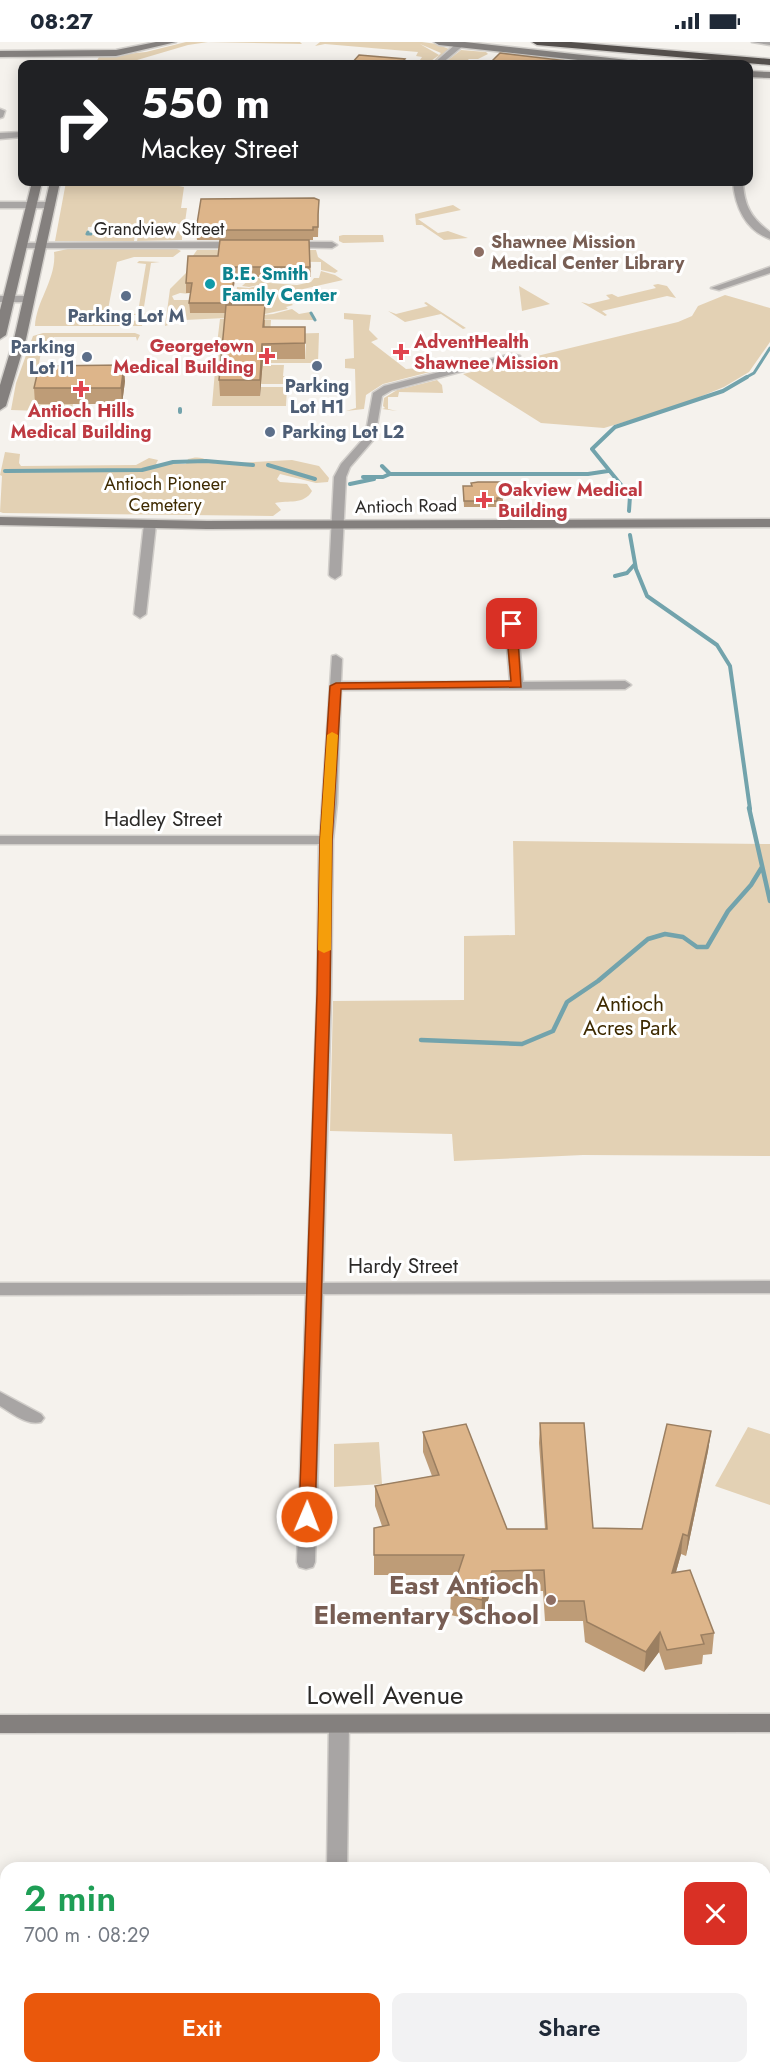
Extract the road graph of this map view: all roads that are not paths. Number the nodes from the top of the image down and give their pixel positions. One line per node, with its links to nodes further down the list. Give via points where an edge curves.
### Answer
1 (69, 42): 13 (main road)
2 (89, 42): 10 (main road)
3 (171, 42): 10 (main road, via 126,52)
4 (439, 42): 9 (main road)
5 (537, 42): 17 (highway)
6 (628, 42): 11 (highway)
7 (756, 42): 8 (street)
8 (770, 43)
9 (460, 45): 15 (street); 16 (main road)
10 (85, 53): 13 (main road); 14 (main road)
11 (770, 53)
12 (0, 54): 13 (main road)
13 (66, 59)
14 (83, 60)
15 (442, 60)
16 (600, 60)
17 (747, 60)
18 (753, 61): 19 (highway)
19 (770, 62)
20 (753, 74): 21 (main road)
21 (770, 75)
22 (18, 135): 23 (street)
23 (0, 136)
24 (36, 186): 28 (main road)
25 (54, 186): 29 (main road)
26 (739, 186): 30 (street, via 743,212)
27 (0, 205): 28 (street)
28 (32, 205): 29 (street); 34 (main road)
29 (50, 205): 35 (main road)
30 (770, 236)
31 (255, 245): 35 (street, Grandview Street)
32 (278, 245): 33 (street)
33 (332, 245)
34 (22, 246): 35 (street, Grandview Street); 38 (main road)
35 (42, 246): 39 (main road)
36 (770, 270): 37 (street)
37 (716, 288)
38 (4, 299): 39 (street); 40 (main road)
39 (29, 299): 42 (main road)
40 (0, 335)
41 (515, 356): 46 (street, via 388,388 377,395 370,438 340,477)
42 (0, 406)
43 (0, 521): 45 (main road, Antioch Road)
44 (770, 523): 46 (main road, Antioch Road)
45 (150, 525): 46 (main road, Antioch Road); 47 (main road, Antioch Road); 49 (street)
46 (339, 525): 48 (street)
47 (0, 530)
48 (335, 575)
49 (140, 614)
50 (512, 624): 52 (street)
51 (336, 659): 53 (street)
52 (517, 685): 53 (street); 54 (street)
53 (336, 686): 56 (street)
54 (625, 686)
55 (0, 840): 56 (street, Hadley Street)
56 (326, 840): 59 (street)
57 (770, 1287): 59 (street, Hardy Street)
58 (0, 1289): 59 (street, Hardy Street)
59 (313, 1289): 62 (street)
60 (0, 1398): 61 (street)
61 (35, 1418)
62 (306, 1562)
63 (0, 1724): 64 (main road, Lowell Avenue)
64 (339, 1724): 65 (main road, Lowell Avenue); 66 (street)
65 (770, 1724)
66 (337, 1862)

